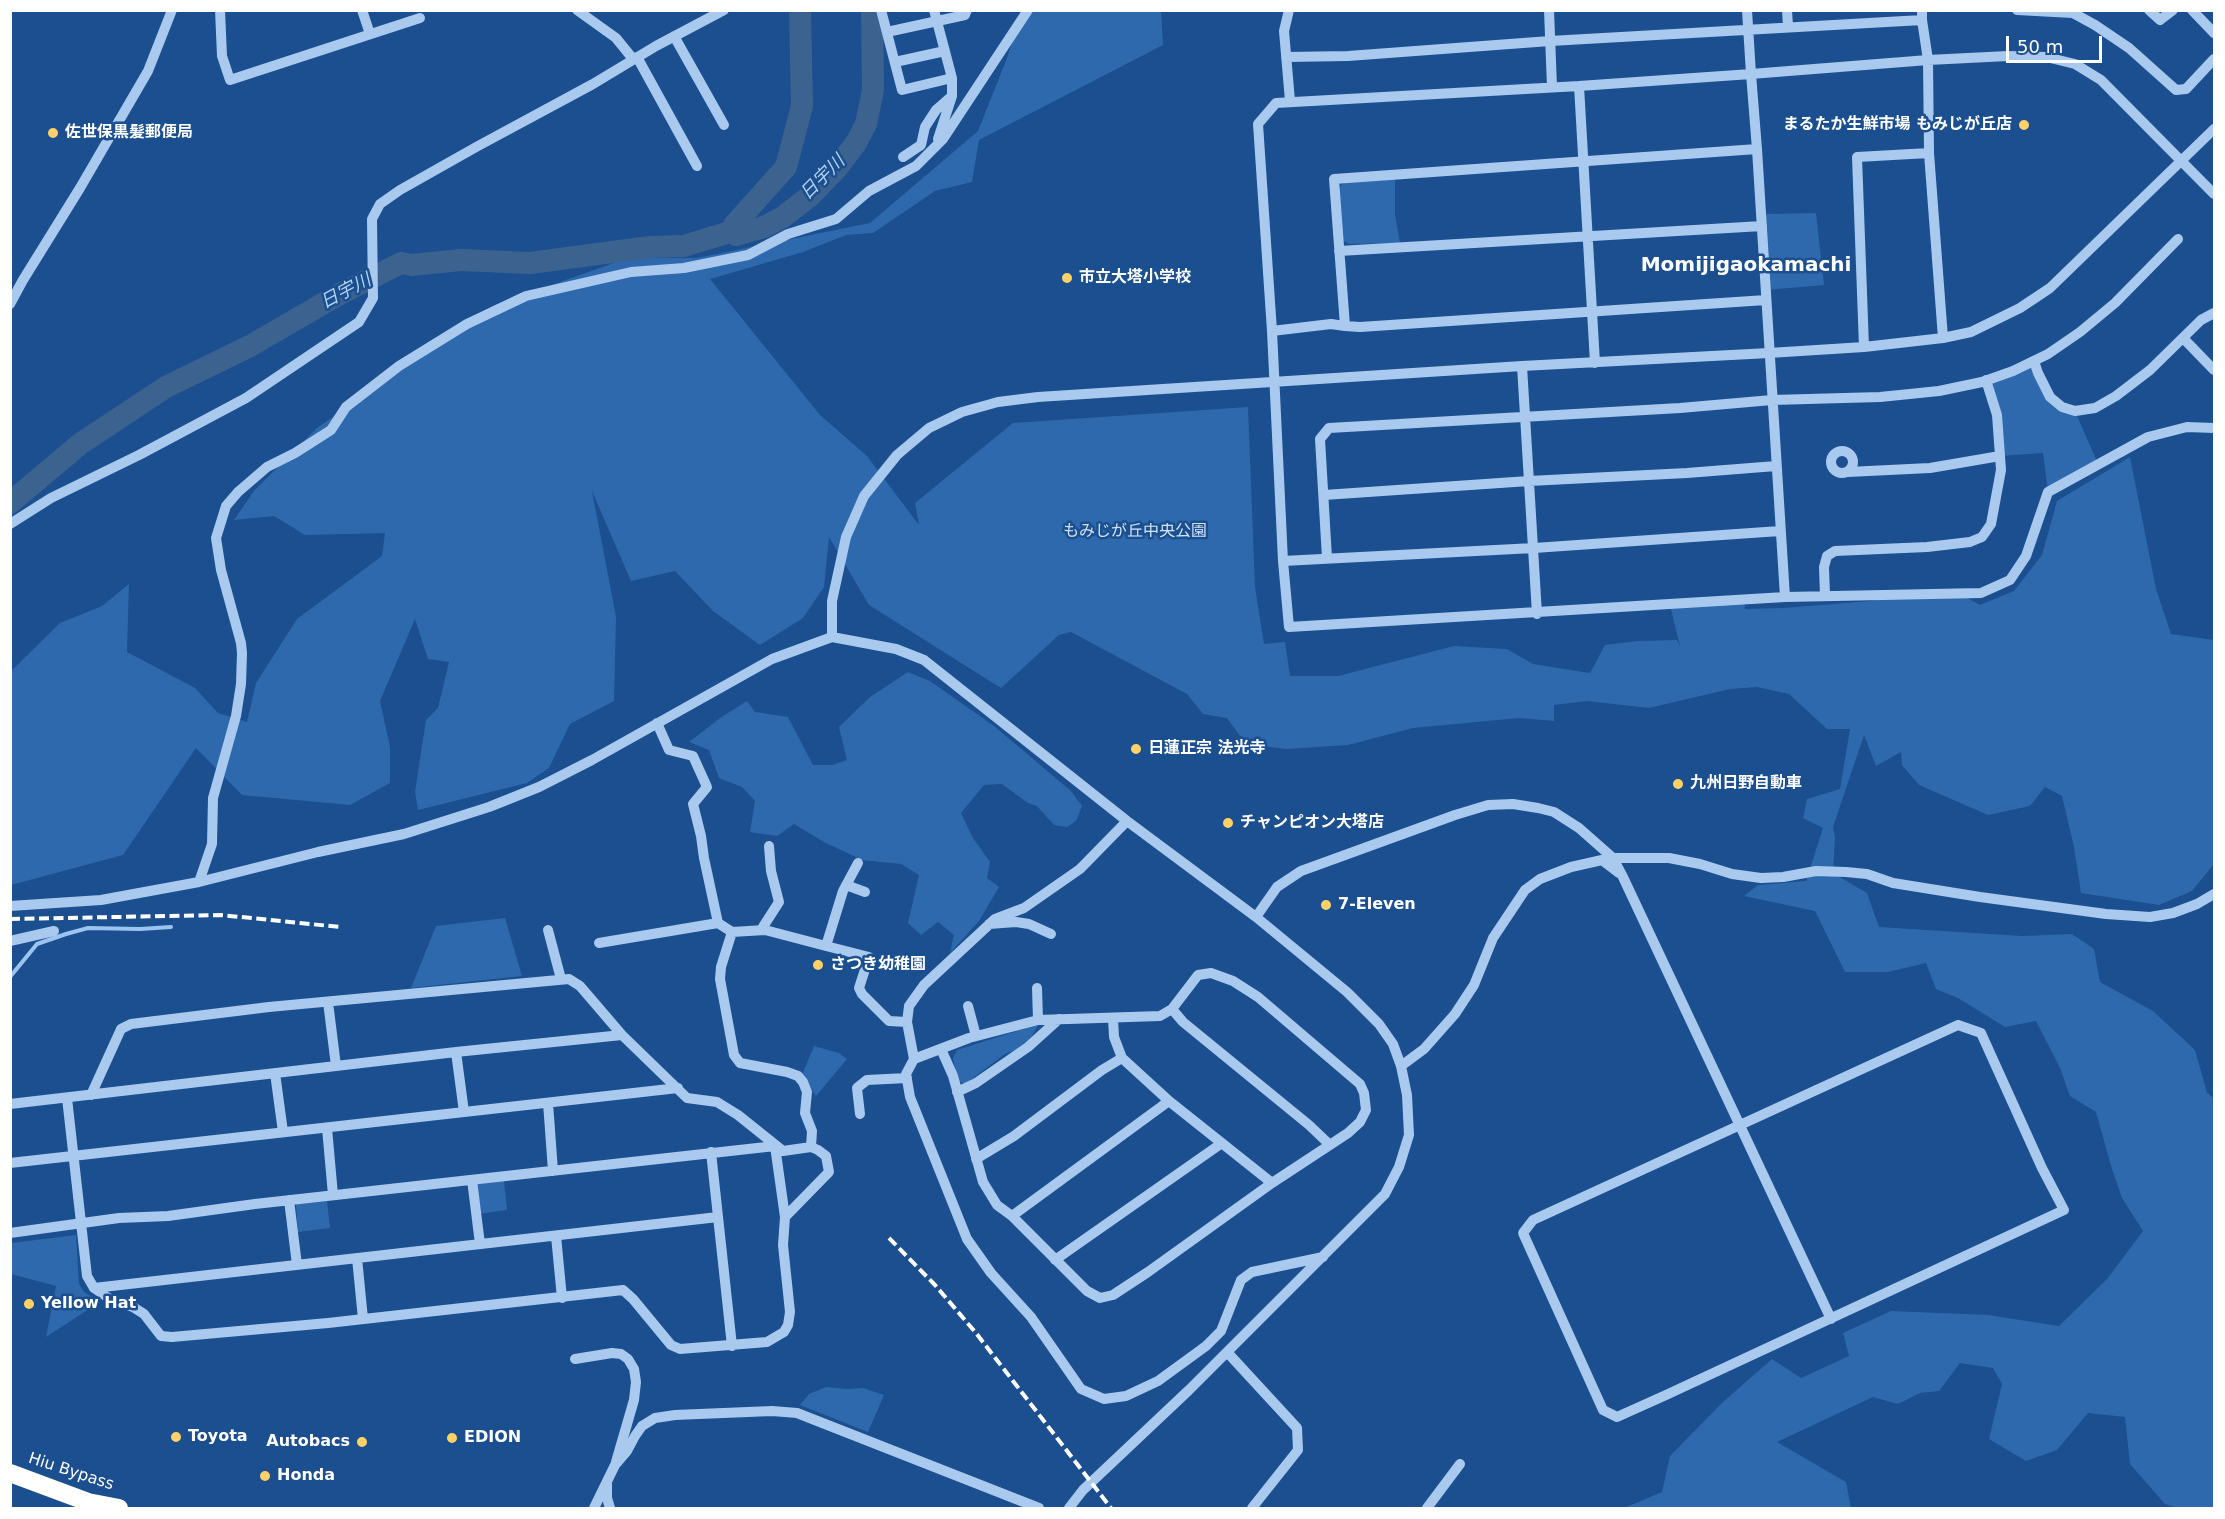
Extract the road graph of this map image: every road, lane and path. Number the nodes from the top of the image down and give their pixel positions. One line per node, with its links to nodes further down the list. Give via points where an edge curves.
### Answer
1 (172, 10): 54 (street, via 148,71)
2 (220, 10): 25 (street, via 222,56 230,80)
3 (362, 10): 25 (street)
4 (577, 10): 30 (street, via 616,38)
5 (724, 10): 26 (street)
6 (881, 10): 23 (street)
7 (967, 10): 19 (street, via 965,15)
8 (1028, 10): 42 (street)
9 (1290, 10): 29 (street, via 1284,31)
10 (1549, 10): 27 (street)
11 (1747, 10): 22 (street)
12 (1787, 10): 21 (street)
13 (2017, 10): 17 (street)
14 (2149, 10): 15 (street, via 2160,20)
15 (2173, 10)
16 (2192, 10): 24 (street)
17 (2069, 11): 31 (street, via 2129,48 2176,90 2186,89)
18 (1922, 15): 21 (street); 32 (street)
19 (935, 16): 23 (street); 28 (street)
20 (420, 18): 25 (street)
21 (1788, 26): 22 (street)
22 (1748, 29): 27 (street); 34 (street)
23 (887, 32): 33 (street)
24 (2214, 33)
25 (370, 34)
26 (674, 36): 30 (street); 40 (street)
27 (1550, 41): 29 (street); 37 (street)
28 (945, 51): 33 (street); 35 (street)
29 (1286, 57): 39 (street)
30 (635, 58): 48 (street); 78 (street, via 380,204 372,219 373,298 359,322 255,392 51,498)
31 (2214, 59)
32 (1928, 60): 34 (street); 44 (street); 47 (street, via 2037,57 2075,64 2101,80)
33 (895, 62): 35 (street, via 902,90)
34 (1751, 74): 36 (street); 43 (street)
35 (952, 78): 38 (street)
36 (1580, 86): 37 (street); 46 (street)
37 (1552, 87): 39 (street)
38 (952, 96): 42 (street); 45 (street, via 925,127 921,145)
39 (1290, 101): 59 (street, via 1275,103 1258,124)
40 (724, 125)
41 (2214, 131): 47 (street)
42 (936, 145): 93 (street, via 916,166 869,191 836,219 788,234 748,255 574,283 526,296 467,324 399,366 346,407 331,430 267,467 238,492 226,506 216,538 220,570 241,643 241,684 213,798 212,844)
43 (1757, 149): 46 (street); 50 (street)
44 (1929, 153): 60 (street); 62 (street, via 1857,157)
45 (903, 157)
46 (1585, 162): 51 (street); 53 (street, via 1334,179)
47 (2182, 163): 49 (street); 60 (street, via 2050,288 1989,324)
48 (697, 166)
49 (2214, 194)
50 (1762, 226): 51 (street); 55 (street)
51 (1588, 235): 53 (street); 56 (street)
52 (2178, 239): 64 (street, via 2080,333)
53 (1339, 251): 58 (street)
54 (12, 295)
55 (1766, 300): 56 (street); 63 (street)
56 (1592, 311): 58 (street); 65 (street)
57 (2214, 312): 61 (street)
58 (1345, 326): 59 (street)
59 (1272, 331): 69 (street)
60 (1943, 338): 62 (street)
61 (2183, 338): 64 (street, via 2150,370 2095,408 2062,408 2050,397); 67 (street)
62 (1864, 347): 63 (street)
63 (1770, 353): 65 (street); 70 (street)
64 (2034, 361): 68 (street)
65 (1595, 363): 66 (street)
66 (1522, 366): 69 (street); 71 (street)
67 (2214, 370)
68 (1986, 380): 70 (street, via 1940,392); 73 (street, via 1998,415)
69 (1273, 382): 82 (street); 86 (street, via 998,402 962,412 929,428 897,455 864,496 846,537 831,601)
70 (1772, 400): 71 (street); 74 (street)
71 (1525, 416): 76 (street); 77 (street, via 1329,428 1320,439)
72 (2214, 428): 83 (street, via 2187,427 2148,437 2048,492 2026,556 2010,580 1981,593)
73 (2000, 456): 75 (street, via 1930,468); 83 (street, via 2001,470 1990,524 1982,537 1926,547 1835,551 1827,556 1824,567)
74 (1776, 466): 76 (street); 79 (street)
75 (1848, 472)
76 (1529, 481): 77 (street); 80 (street)
77 (1324, 495): 81 (street)
78 (10, 524)
79 (1779, 531): 80 (street); 84 (street)
80 (1534, 548): 81 (street); 85 (street)
81 (1327, 558): 82 (street)
82 (1283, 561): 85 (street, via 1289,627)
83 (1825, 595): 84 (street)
84 (1785, 597): 85 (street)
85 (1537, 614)
86 (832, 637): 87 (street, via 772,659); 88 (street, via 896,649 924,660)
87 (657, 723): 93 (street, via 560,776 489,807 404,834); 99 (street, via 669,750 693,756 707,787 693,804)
88 (1126, 821): 98 (street); 100 (street, via 1080,870 1024,908)
89 (770, 846): 102 (street, via 779,902)
90 (1613, 858): 92 (street); 96 (street, via 1670,858 1761,878 1816,871 1867,874 1893,883 1980,897 2150,917 2173,913); 98 (street, via 1554,812 1513,804 1488,805 1301,871 1277,888)
91 (858, 863): 94 (street)
92 (1622, 875): 125 (street, via 1602,860 1540,879 1525,890 1493,938 1474,985 1455,1014 1424,1049); 137 (street)
93 (199, 882): 97 (street, via 101,900)
94 (846, 885): 95 (street); 108 (street)
95 (865, 892)
96 (2214, 894)
97 (10, 906)
98 (1256, 917): 125 (street, via 1347,992 1379,1024 1393,1044)
99 (718, 923): 104 (street); 107 (street)
100 (988, 924): 105 (street, via 1029,924); 117 (street, via 924,985 909,1006)
101 (548, 930): 109 (street)
102 (761, 930): 104 (street); 108 (street)
103 (54, 931): 106 (street)
104 (732, 932): 143 (street, via 720,979 734,1055 740,1063 798,1076 807,1092 805,1113 812,1131)
105 (1051, 934)
106 (10, 941)
107 (599, 943)
108 (826, 946): 117 (street, via 869,957 859,988 861,994 889,1021)
109 (561, 979): 111 (street); 118 (street, via 580,986)
110 (1037, 988): 116 (street)
111 (328, 1002): 124 (street); 130 (street, via 131,1024 121,1029)
112 (968, 1006): 119 (street)
113 (1172, 1009): 114 (street, via 1160,1016); 141 (street); 141 (street, via 1198,975 1211,973 1233,981 1258,997 1360,1084 1366,1110 1360,1122)
114 (1113, 1018): 115 (street); 122 (street, via 1114,1037)
115 (1059, 1019): 116 (street); 129 (street, via 1028,1047)
116 (1038, 1020): 119 (street)
117 (906, 1022): 123 (street)
118 (622, 1035): 121 (street); 128 (street)
119 (976, 1036): 120 (street)
120 (941, 1050): 123 (street); 129 (street)
121 (456, 1052): 124 (street); 135 (street)
122 (1122, 1058): 132 (street); 146 (street, via 1014,1136)
123 (914, 1059): 127 (street)
124 (336, 1066): 126 (street)
125 (1401, 1066): 160 (street, via 1409,1135 1399,1167 1385,1194)
126 (275, 1073): 130 (street); 139 (street)
127 (907, 1078): 136 (street, via 867,1080 857,1088); 160 (street, via 910,1097 967,1239 991,1273 1031,1317 1081,1389 1091,1395 1104,1399 1126,1396 1182,1364 1221,1331 1241,1280 1252,1272)
128 (678, 1088): 133 (street); 142 (street, via 687,1098 717,1102)
129 (957, 1092): 146 (street)
130 (91, 1095): 131 (street)
131 (67, 1098): 134 (street); 145 (street)
132 (1169, 1101): 140 (street); 153 (street)
133 (548, 1103): 135 (street); 148 (street)
134 (10, 1104)
135 (464, 1112): 138 (street)
136 (860, 1114)
137 (1740, 1126): 167 (street); 167 (street, via 1533,1220 1522,1233 1603,1410 1617,1417); 167 (street, via 1958,1025 1981,1033 1988,1046 2064,1210)
138 (327, 1128): 139 (street); 151 (street)
139 (283, 1132): 145 (street)
140 (1222, 1143): 150 (street); 162 (street)
141 (1330, 1145): 150 (street)
142 (775, 1146): 143 (street, via 783,1151); 144 (street); 155 (street)
143 (811, 1147): 155 (street, via 826,1156 829,1172)
144 (711, 1152): 148 (street); 154 (street)
145 (74, 1156): 147 (street); 156 (street)
146 (975, 1159): 153 (street, via 997,1205)
147 (10, 1163)
148 (553, 1171): 149 (street)
149 (472, 1180): 151 (street); 159 (street)
150 (1272, 1183): 162 (street, via 1113,1295 1100,1298 1087,1291)
151 (333, 1195): 152 (street)
152 (289, 1200): 156 (street); 163 (street)
153 (1012, 1216): 162 (street)
154 (718, 1217): 158 (street); 168 (street)
155 (784, 1217): 168 (street, via 788,1325 767,1342)
156 (81, 1224): 157 (street); 164 (street, via 87,1276)
157 (10, 1233)
158 (556, 1236): 159 (street); 165 (street)
159 (480, 1244): 161 (street)
160 (1324, 1257): 169 (street)
161 (357, 1258): 163 (street); 166 (street)
162 (1055, 1260)
163 (297, 1265): 164 (street)
164 (94, 1288): 166 (street, via 144,1314 161,1336)
165 (562, 1298): 166 (street); 168 (street, via 623,1290 671,1346)
166 (363, 1319)
167 (1831, 1319)
168 (732, 1346)
169 (1227, 1352): 179 (street, via 1083,1490); 180 (street, via 1297,1428 1298,1450)
170 (574, 1359): 172 (street, via 621,1354 634,1369 634,1400)
171 (1460, 1464): 181 (street)
172 (615, 1465): 174 (street); 178 (street, via 642,1426 655,1418 797,1413)
173 (10, 1473): 175 (highway, Hiu Bypass, via 88,1502)
174 (607, 1483): 176 (street); 177 (street)
175 (119, 1509)
176 (594, 1509)
177 (610, 1509)
178 (1040, 1509)
179 (1069, 1509)
180 (1252, 1509)
181 (1426, 1509)

